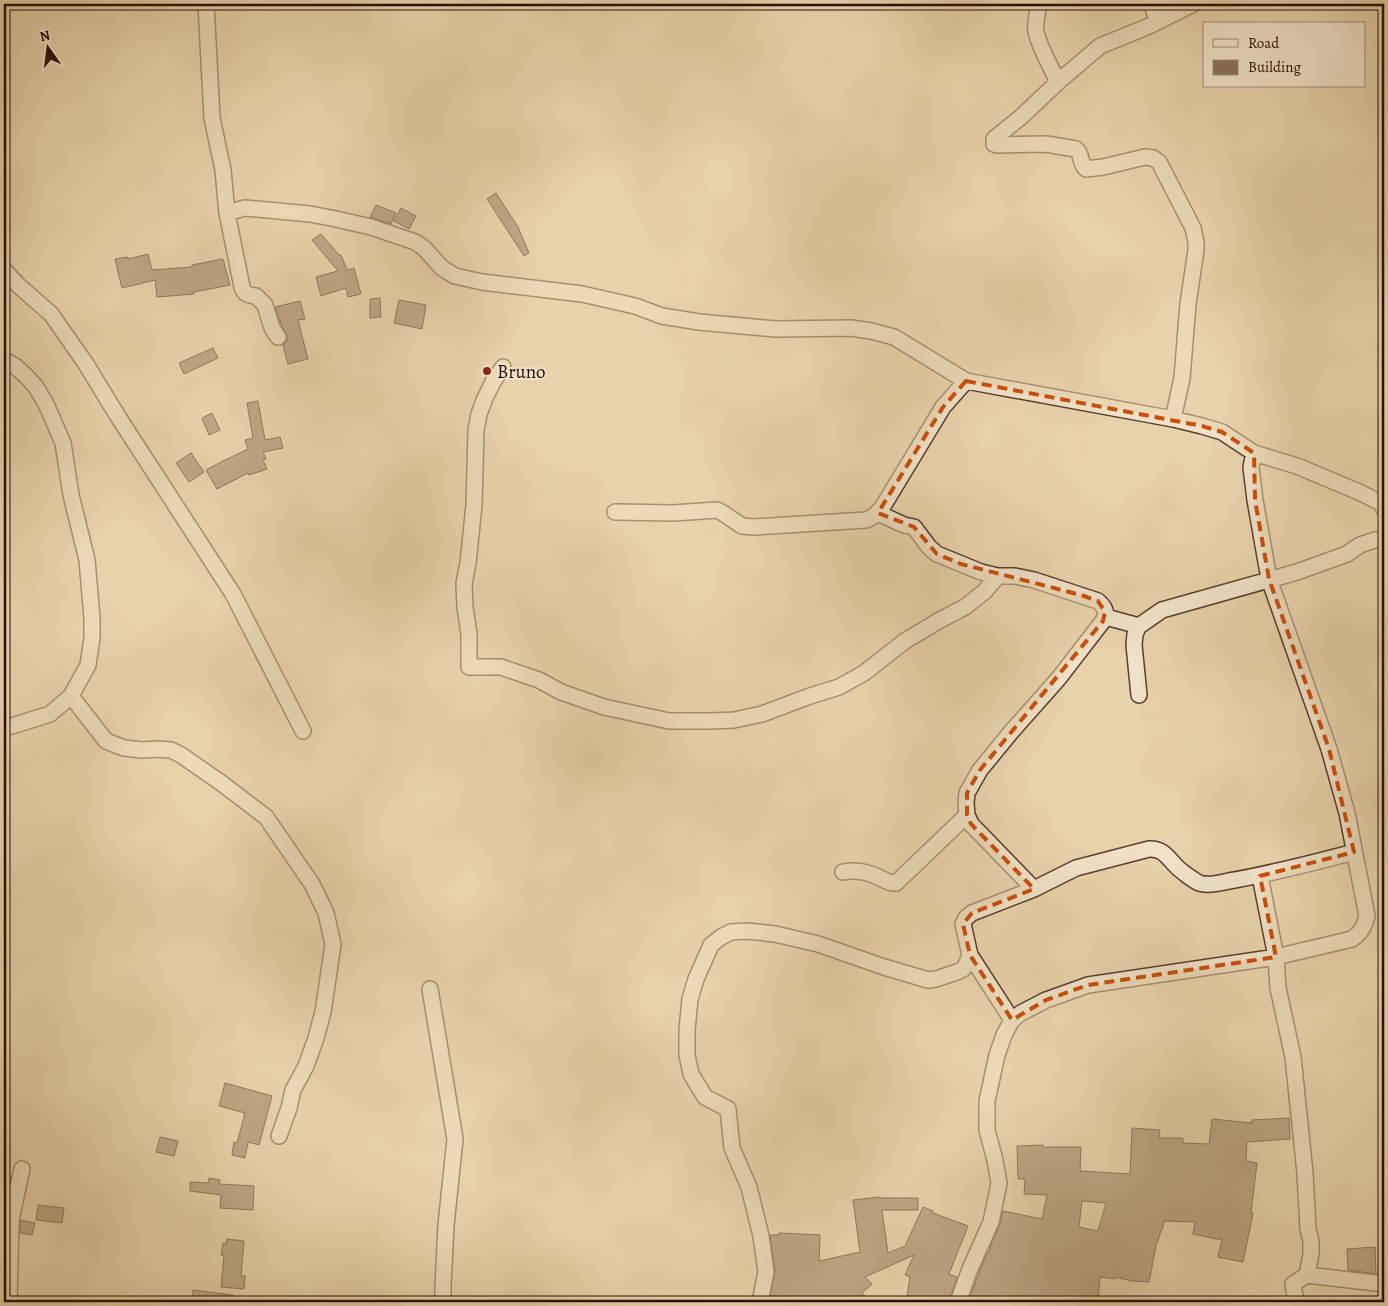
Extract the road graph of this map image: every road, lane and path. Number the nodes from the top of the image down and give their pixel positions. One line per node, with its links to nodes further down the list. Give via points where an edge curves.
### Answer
1 (206, 4): 7 (street, via 212,118 223,170)
2 (1038, 4): 6 (street, via 1035,30)
3 (1152, 4): 5 (street)
4 (1193, 4): 5 (street)
5 (1157, 22): 6 (street, via 1100,46)
6 (1058, 82): 13 (street, via 995,138 994,144 1046,144 1076,149 1086,169 1153,158 1159,162 1193,228 1196,250 1182,378)
7 (227, 213): 9 (street, via 245,293 256,296 265,305); 12 (street, via 245,208 336,218 414,242 455,276 582,294 662,316 776,328 851,328 894,337)
8 (4, 270): 26 (street, via 52,314 86,364 234,594)
9 (278, 337)
10 (4, 360): 24 (street, via 15,366 36,387 63,443 71,495 87,560 92,638 88,665)
11 (503, 367): 19 (street, via 485,398 476,430 474,505 464,584 469,667 501,667 604,707 669,721 734,720 762,714 864,674 905,641 965,607)
12 (966, 381): 13 (street); 17 (street, via 943,407)
13 (1173, 419): 14 (street, via 1222,432)
14 (1254, 453): 15 (street, via 1297,466 1359,492 1381,503); 20 (street, via 1251,467)
15 (1384, 509)
16 (615, 512): 17 (street, via 717,510 742,526 754,527 866,520)
17 (878, 513): 19 (street, via 914,527 937,554)
18 (1384, 539): 20 (street, via 1360,545 1347,554 1297,572)
19 (998, 576): 21 (street, via 1034,580 1098,601 1105,608)
20 (1269, 578): 22 (street, via 1162,610); 28 (street, via 1329,749)
21 (1106, 617): 22 (street); 27 (street, via 980,770 967,793)
22 (1139, 626): 23 (street, via 1134,645)
23 (1139, 695)
24 (71, 696): 25 (street, via 50,714); 36 (street, via 106,741 124,748 171,750 266,817 312,884 326,913 333,944 323,1012)
25 (4, 727)
26 (303, 731)
27 (967, 815): 29 (street, via 896,883 890,884 852,870); 31 (street, via 971,824)
28 (1354, 852): 30 (street); 33 (street, via 1367,916 1360,934 1352,939)
29 (843, 872)
30 (1260, 876): 31 (street, via 1200,883 1178,868 1163,852 1154,849 1076,868); 33 (street)
31 (1034, 889): 32 (street, via 966,918 963,924)
32 (970, 955): 35 (street); 42 (street, via 957,972 928,980 818,944 775,934 731,932 711,945 690,999 687,1055 691,1074 705,1096 728,1110 732,1148 749,1187 761,1236 766,1272)
33 (1276, 957): 35 (street, via 1088,985 1046,1000); 38 (street, via 1278,988 1293,1057 1305,1173 1311,1254)
34 (430, 990): 41 (street, via 455,1139 446,1225)
35 (1012, 1020): 43 (street, via 998,1054 987,1101 986,1130 1000,1183 991,1222)
36 (279, 1136)
37 (22, 1169): 40 (street, via 11,1220)
38 (1307, 1275): 39 (street); 44 (street, via 1294,1284)
39 (1384, 1284)
40 (10, 1302)
41 (443, 1302)
42 (760, 1302)
43 (958, 1302)
44 (1296, 1302)

